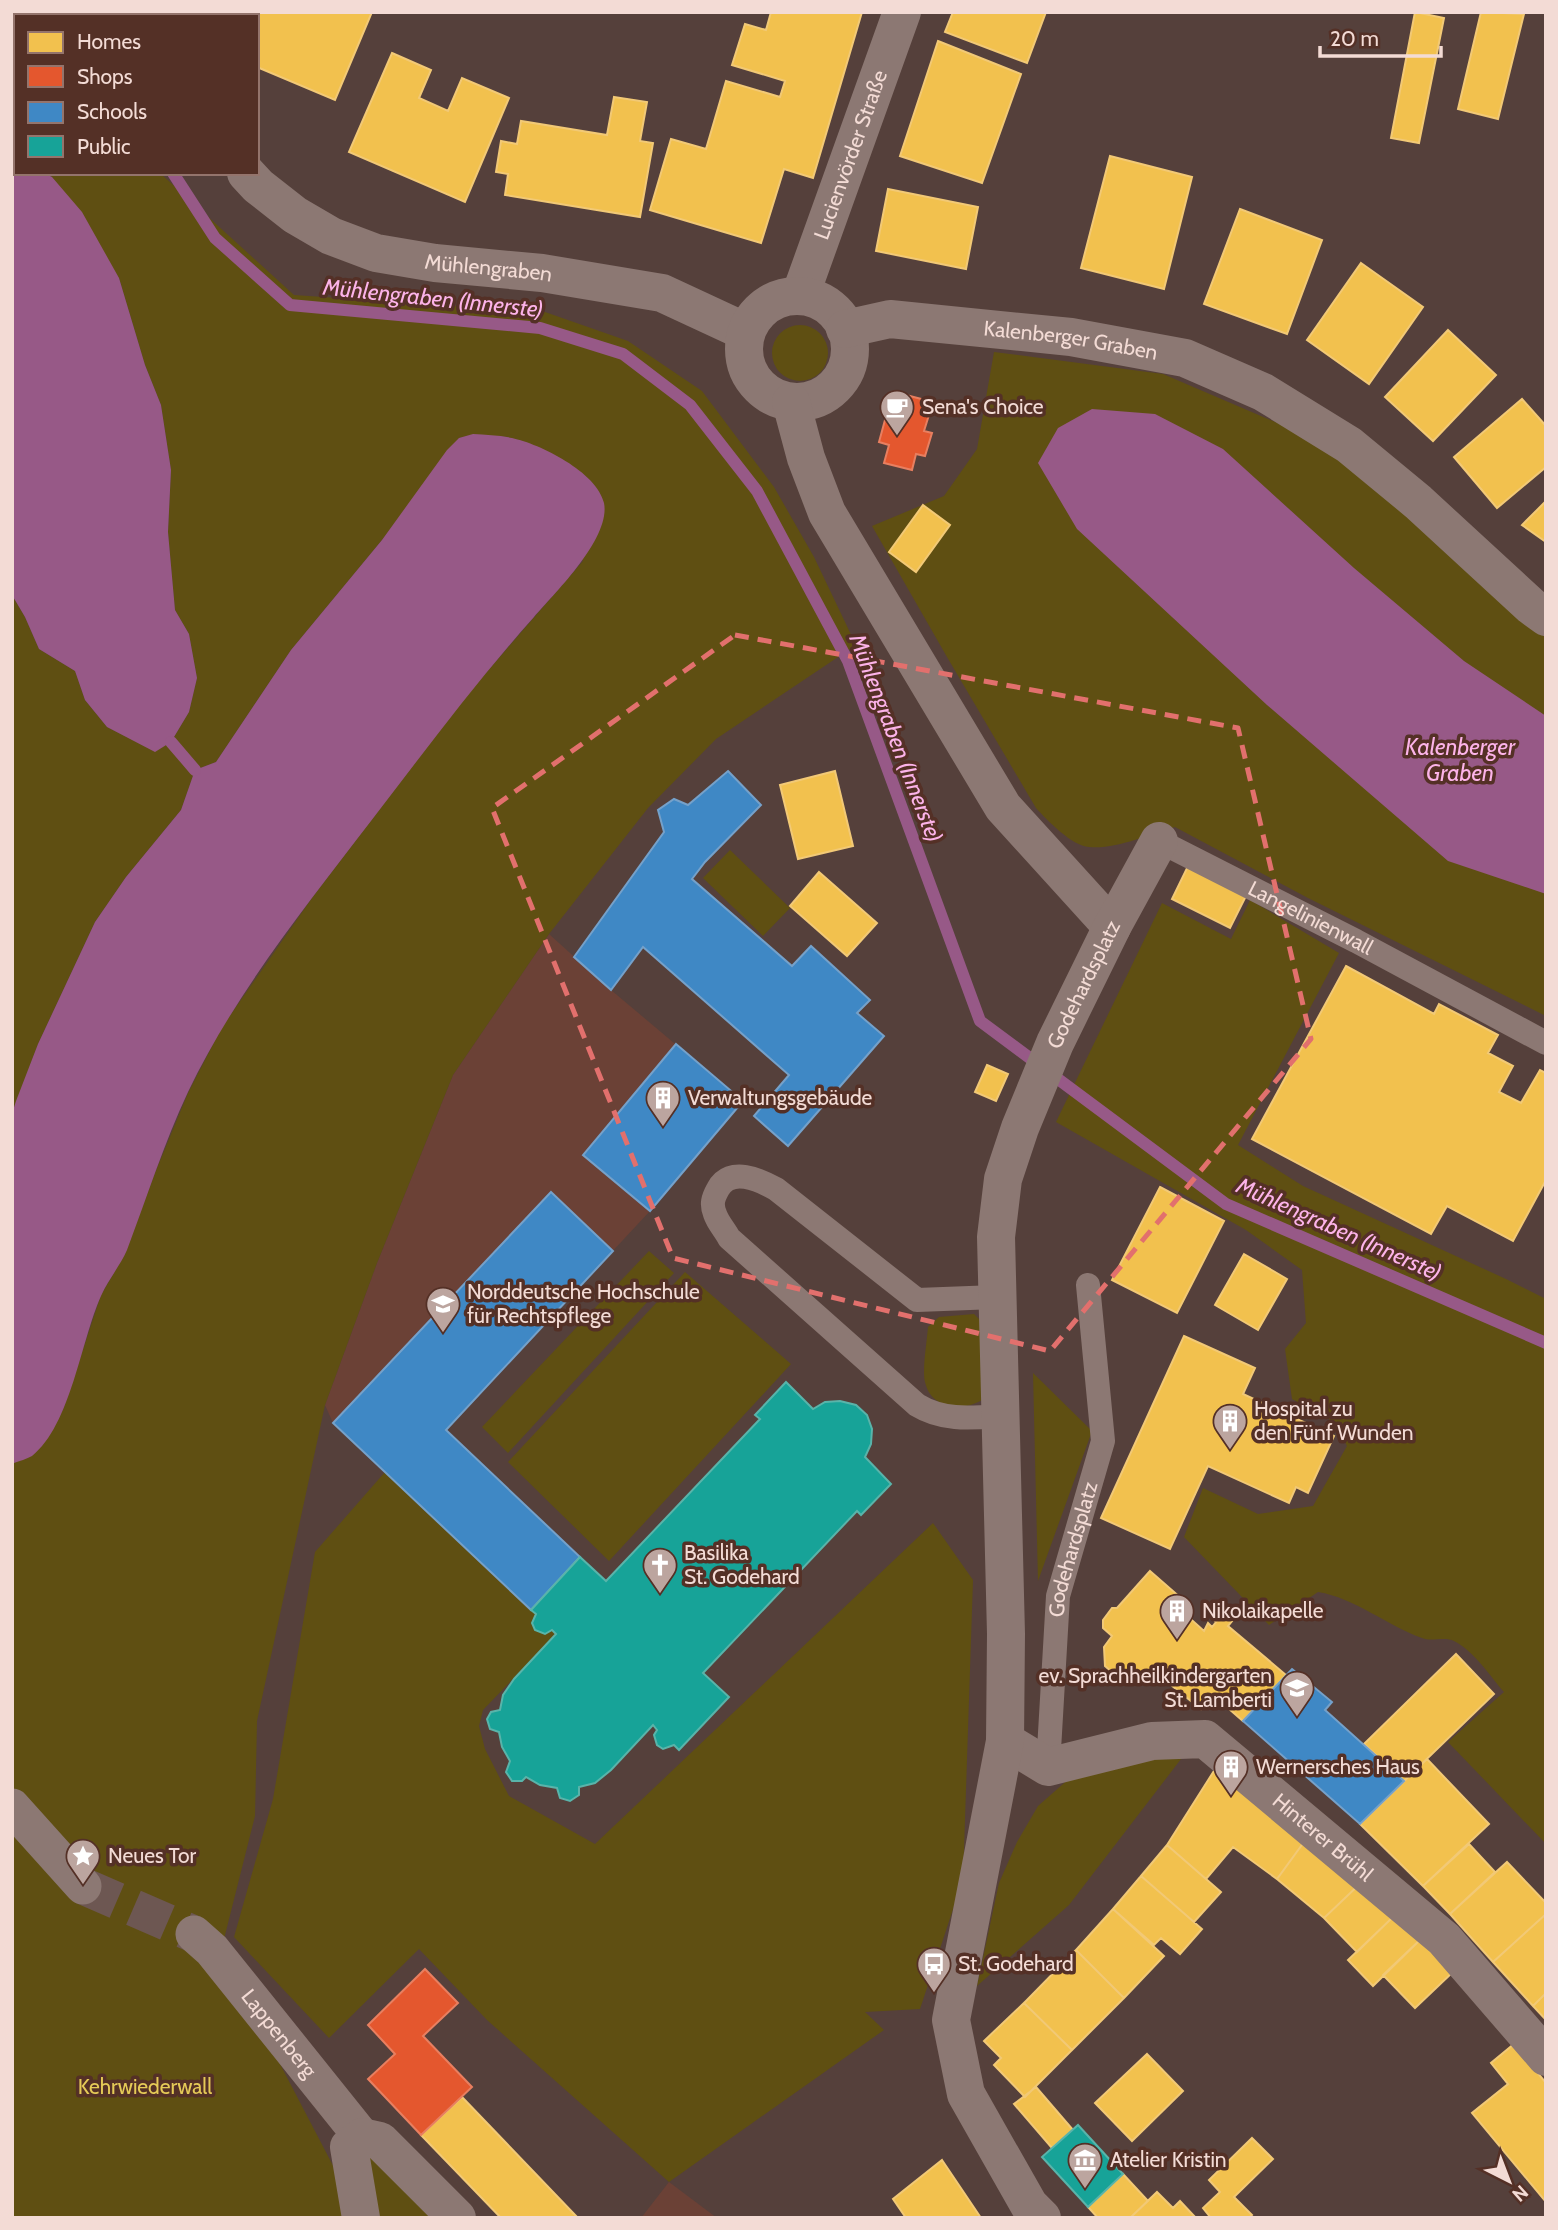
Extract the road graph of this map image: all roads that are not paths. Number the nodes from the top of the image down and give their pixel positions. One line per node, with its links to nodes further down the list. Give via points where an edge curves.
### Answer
1 (902, 12): 3 (street, Lucienvörder Straße)
2 (248, 175): 5 (street, Mühlengraben, via 295,215 331,236 376,253 662,293)
3 (800, 296): 4 (street, via 828,306); 5 (street, via 768,306)
4 (845, 329): 6 (street, via 847,365 839,382 826,394); 7 (street, Kalenberger Graben, via 890,319 1071,337 1185,358 1263,392 1349,445)
5 (746, 332): 6 (street, via 745,363 752,378 762,390)
6 (791, 402): 9 (street, Godehardsplatz, via 827,513 1003,807)
7 (1546, 617)
8 (1159, 841): 9 (street, Langelinienwall); 10 (lane, Langelinienwall)
9 (1112, 927): 12 (street, Godehardsplatz, via 1055,1043 1003,1179 996,1237)
10 (1546, 1043)
11 (1087, 1286): 15 (lane, Godehardsplatz, via 1103,1441 1058,1596)
12 (996, 1297): 13 (street, Godehardsplatz); 13 (lane, via 917,1300 758,1179 736,1176 721,1183 712,1200 715,1216 729,1238 917,1405 934,1415)
13 (1001, 1416): 14 (street, Godehardsplatz)
14 (1005, 1741): 15 (street); 21 (street, Godehardsplatz, via 951,2020 966,2094)
15 (1048, 1767): 19 (street, Hinterer Brühl, via 1152,1741 1205,1739 1444,1939)
16 (12, 1807): 17 (street)
17 (83, 1886)
18 (194, 1934): 20 (street, Lappenberg, via 212,1950)
19 (1546, 2057)
20 (362, 2137): 22 (street, via 349,2147); 23 (street, Lappenberg, via 380,2141)
21 (1030, 2213)
22 (361, 2218)
23 (457, 2218)

